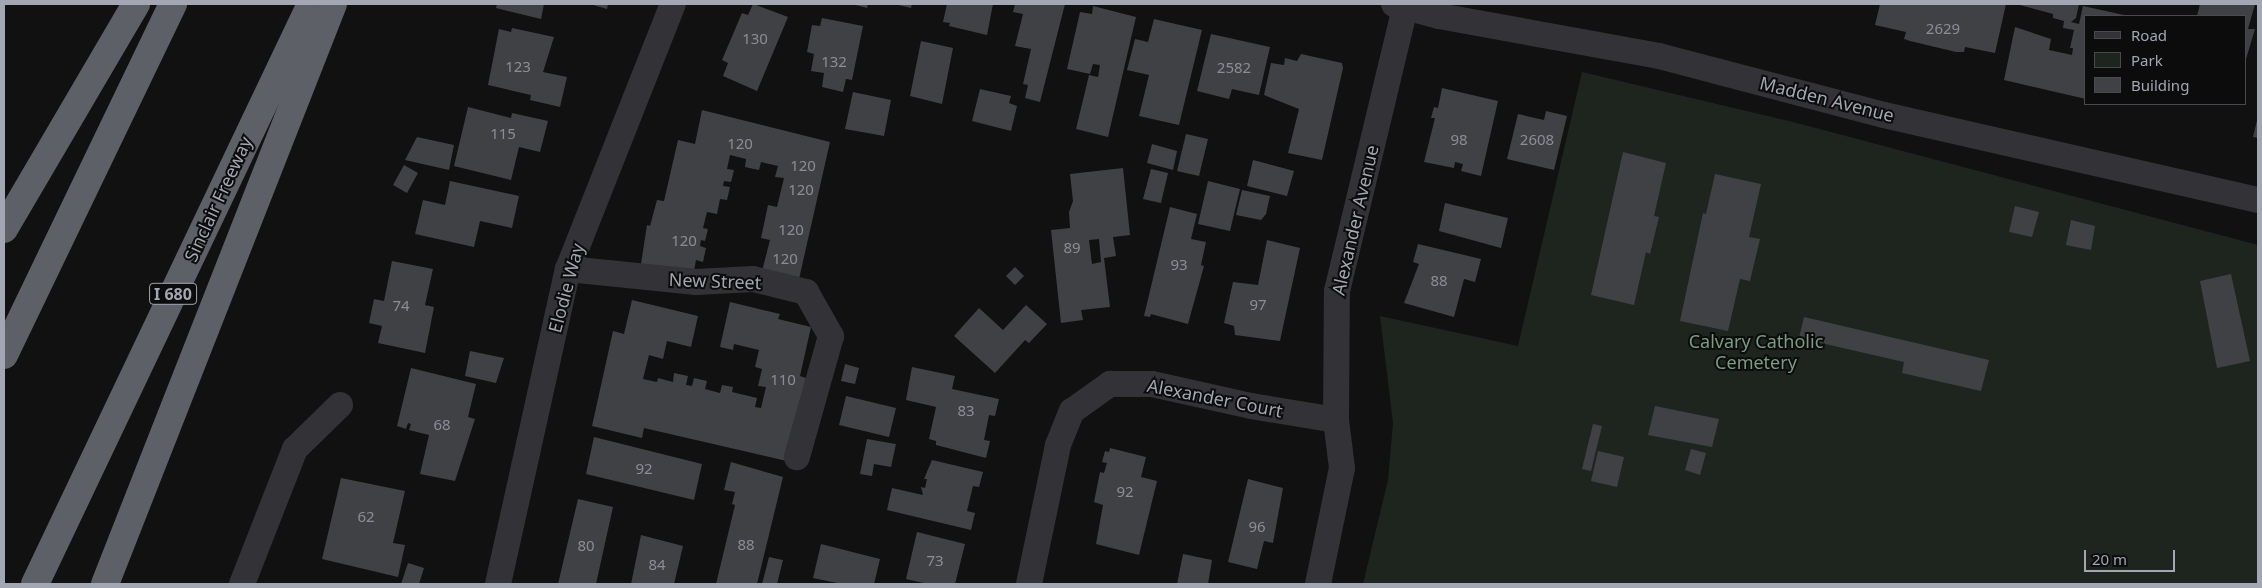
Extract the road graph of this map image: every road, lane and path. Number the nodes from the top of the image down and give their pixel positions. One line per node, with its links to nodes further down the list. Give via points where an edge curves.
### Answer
1 (136, 4): 8 (highway)
2 (173, 4): 10 (highway)
3 (311, 4): 14 (highway, Sinclair Freeway / I 680)
4 (333, 4): 15 (highway)
5 (673, 4): 9 (street, Elodie Way)
6 (1400, 6): 7 (street, Madden Avenue, via 1659,56 1884,114); 12 (street, Alexander Avenue, via 1337,291)
7 (2258, 200)
8 (4, 229)
9 (568, 269): 13 (street, New Street, via 696,282 753,279 806,292 831,336); 17 (street, Elodie Way)
10 (4, 355)
11 (340, 405): 16 (street, via 295,449)
12 (1336, 420): 18 (street, Alexander Court, via 1152,384 1110,384 1072,411 1058,445); 19 (street, Alexander Avenue, via 1342,468)
13 (797, 457)
14 (35, 584)
15 (106, 584)
16 (242, 584)
17 (498, 584)
18 (1029, 584)
19 (1318, 584)

